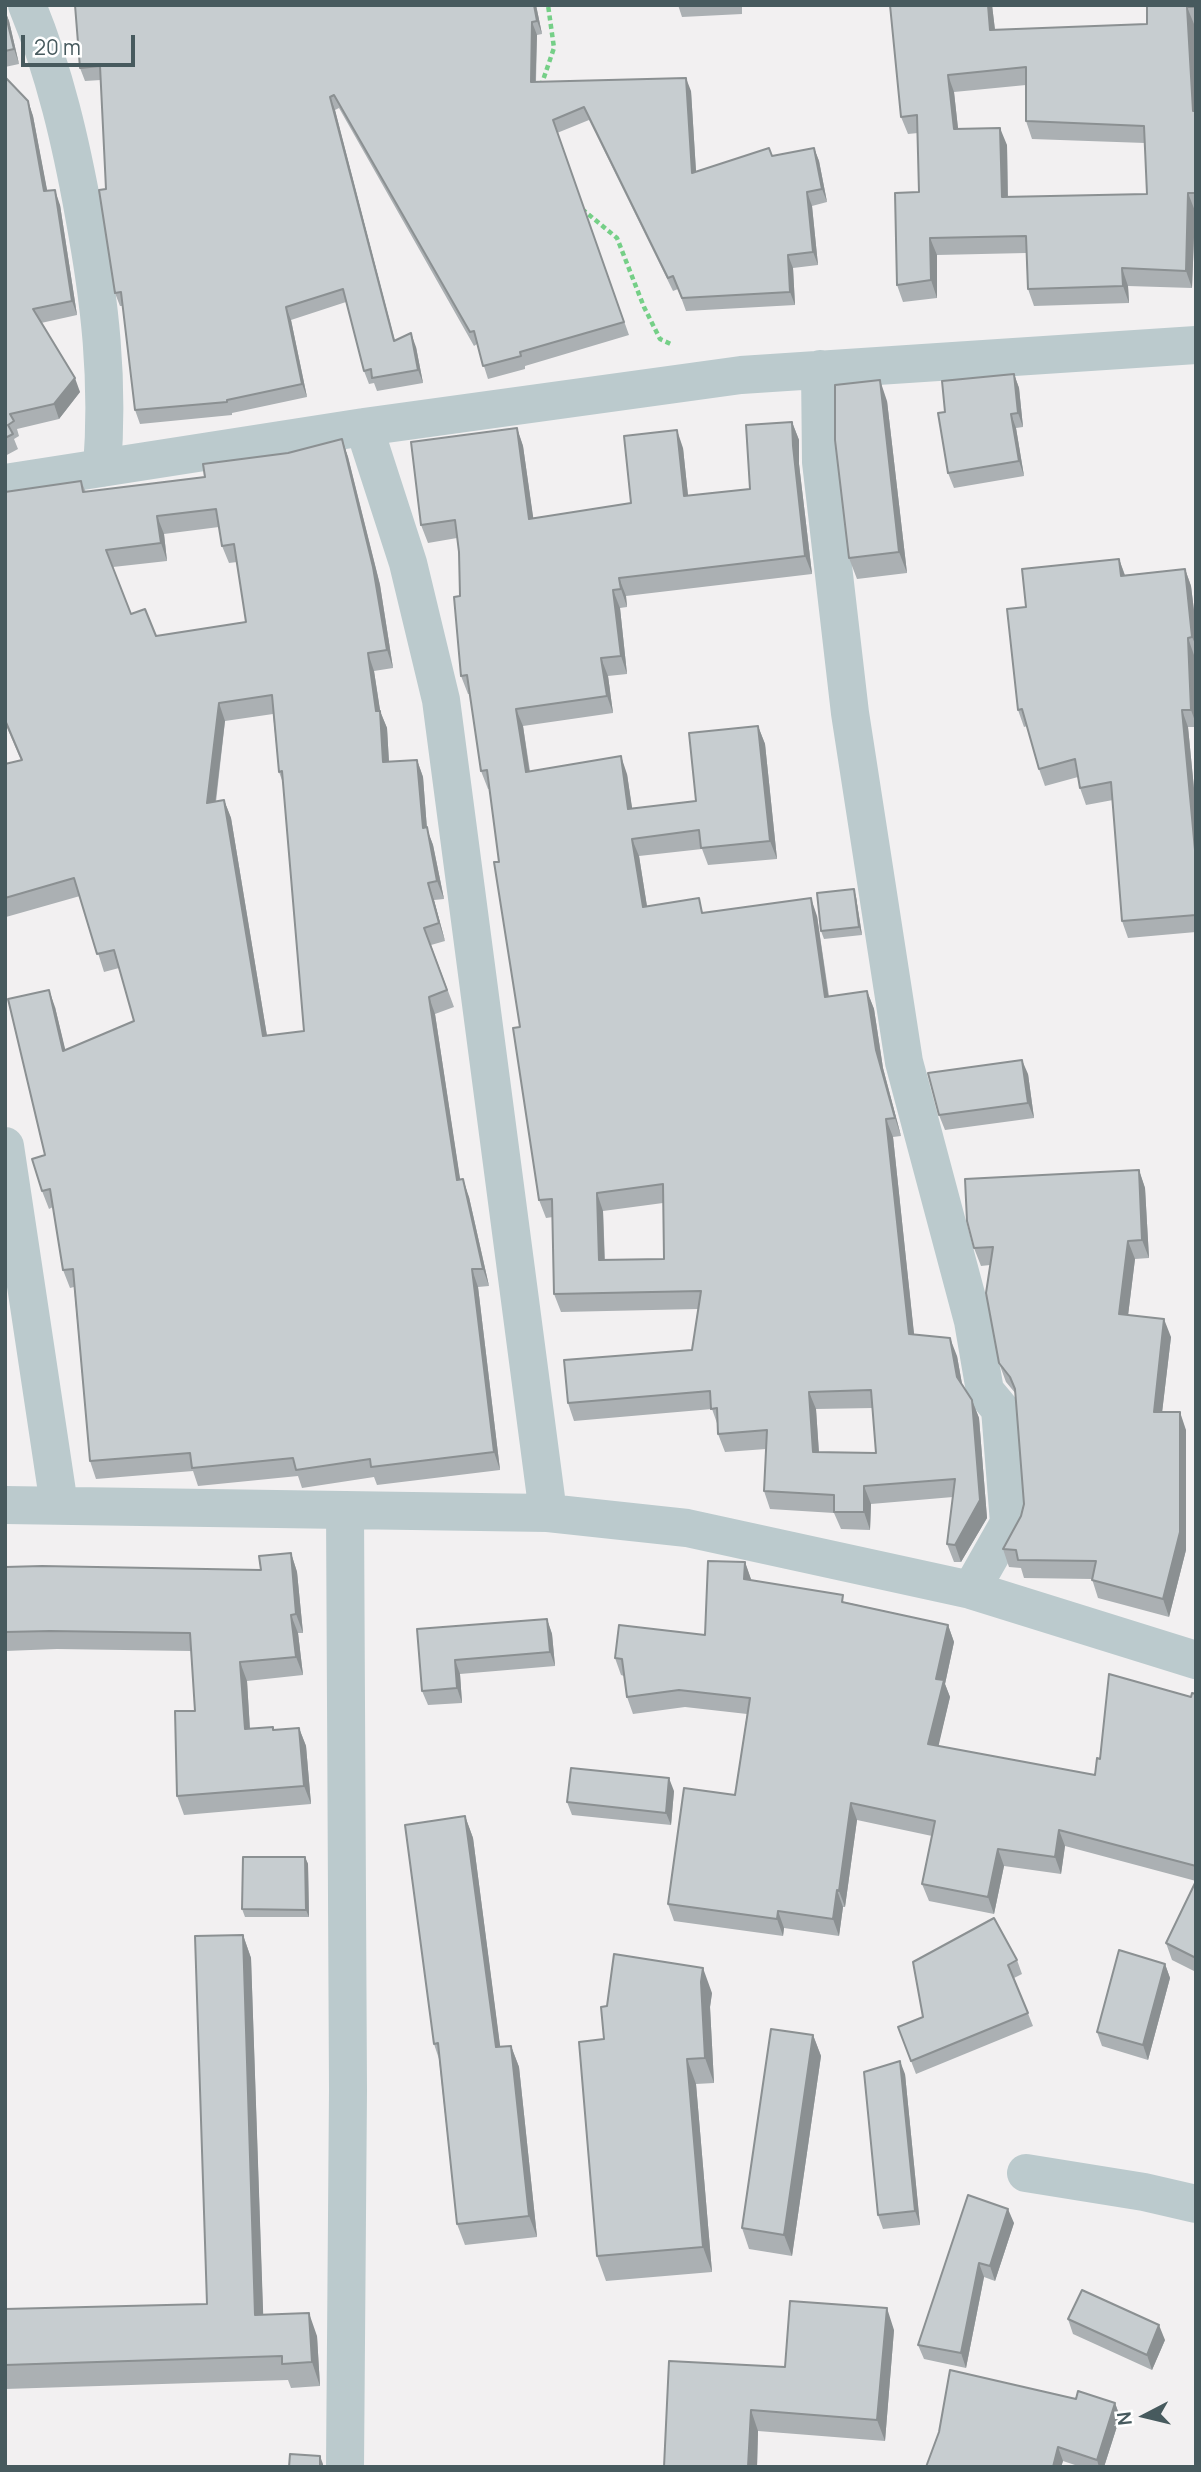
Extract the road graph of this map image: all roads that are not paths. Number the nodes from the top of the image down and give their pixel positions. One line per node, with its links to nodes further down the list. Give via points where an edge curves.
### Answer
1 (27, 5): 5 (street, via 55,83 72,150 102,323 106,421)
2 (1196, 345): 3 (street)
3 (820, 369): 4 (street, via 741,375); 12 (street, via 821,462 850,713 904,1062 972,1321 985,1391 1000,1409 1009,1523)
4 (364, 427): 5 (street); 11 (street, via 408,563 441,700)
5 (102, 468): 6 (street)
6 (5, 483)
7 (5, 1146): 9 (street)
8 (5, 1505): 9 (street)
9 (59, 1506): 10 (street)
10 (345, 1510): 11 (street); 16 (street)
11 (548, 1513): 12 (street, via 687,1528)
12 (971, 1590): 13 (street)
13 (1196, 1660)
14 (1026, 2172): 15 (street)
15 (1196, 2204)
16 (345, 2467)

